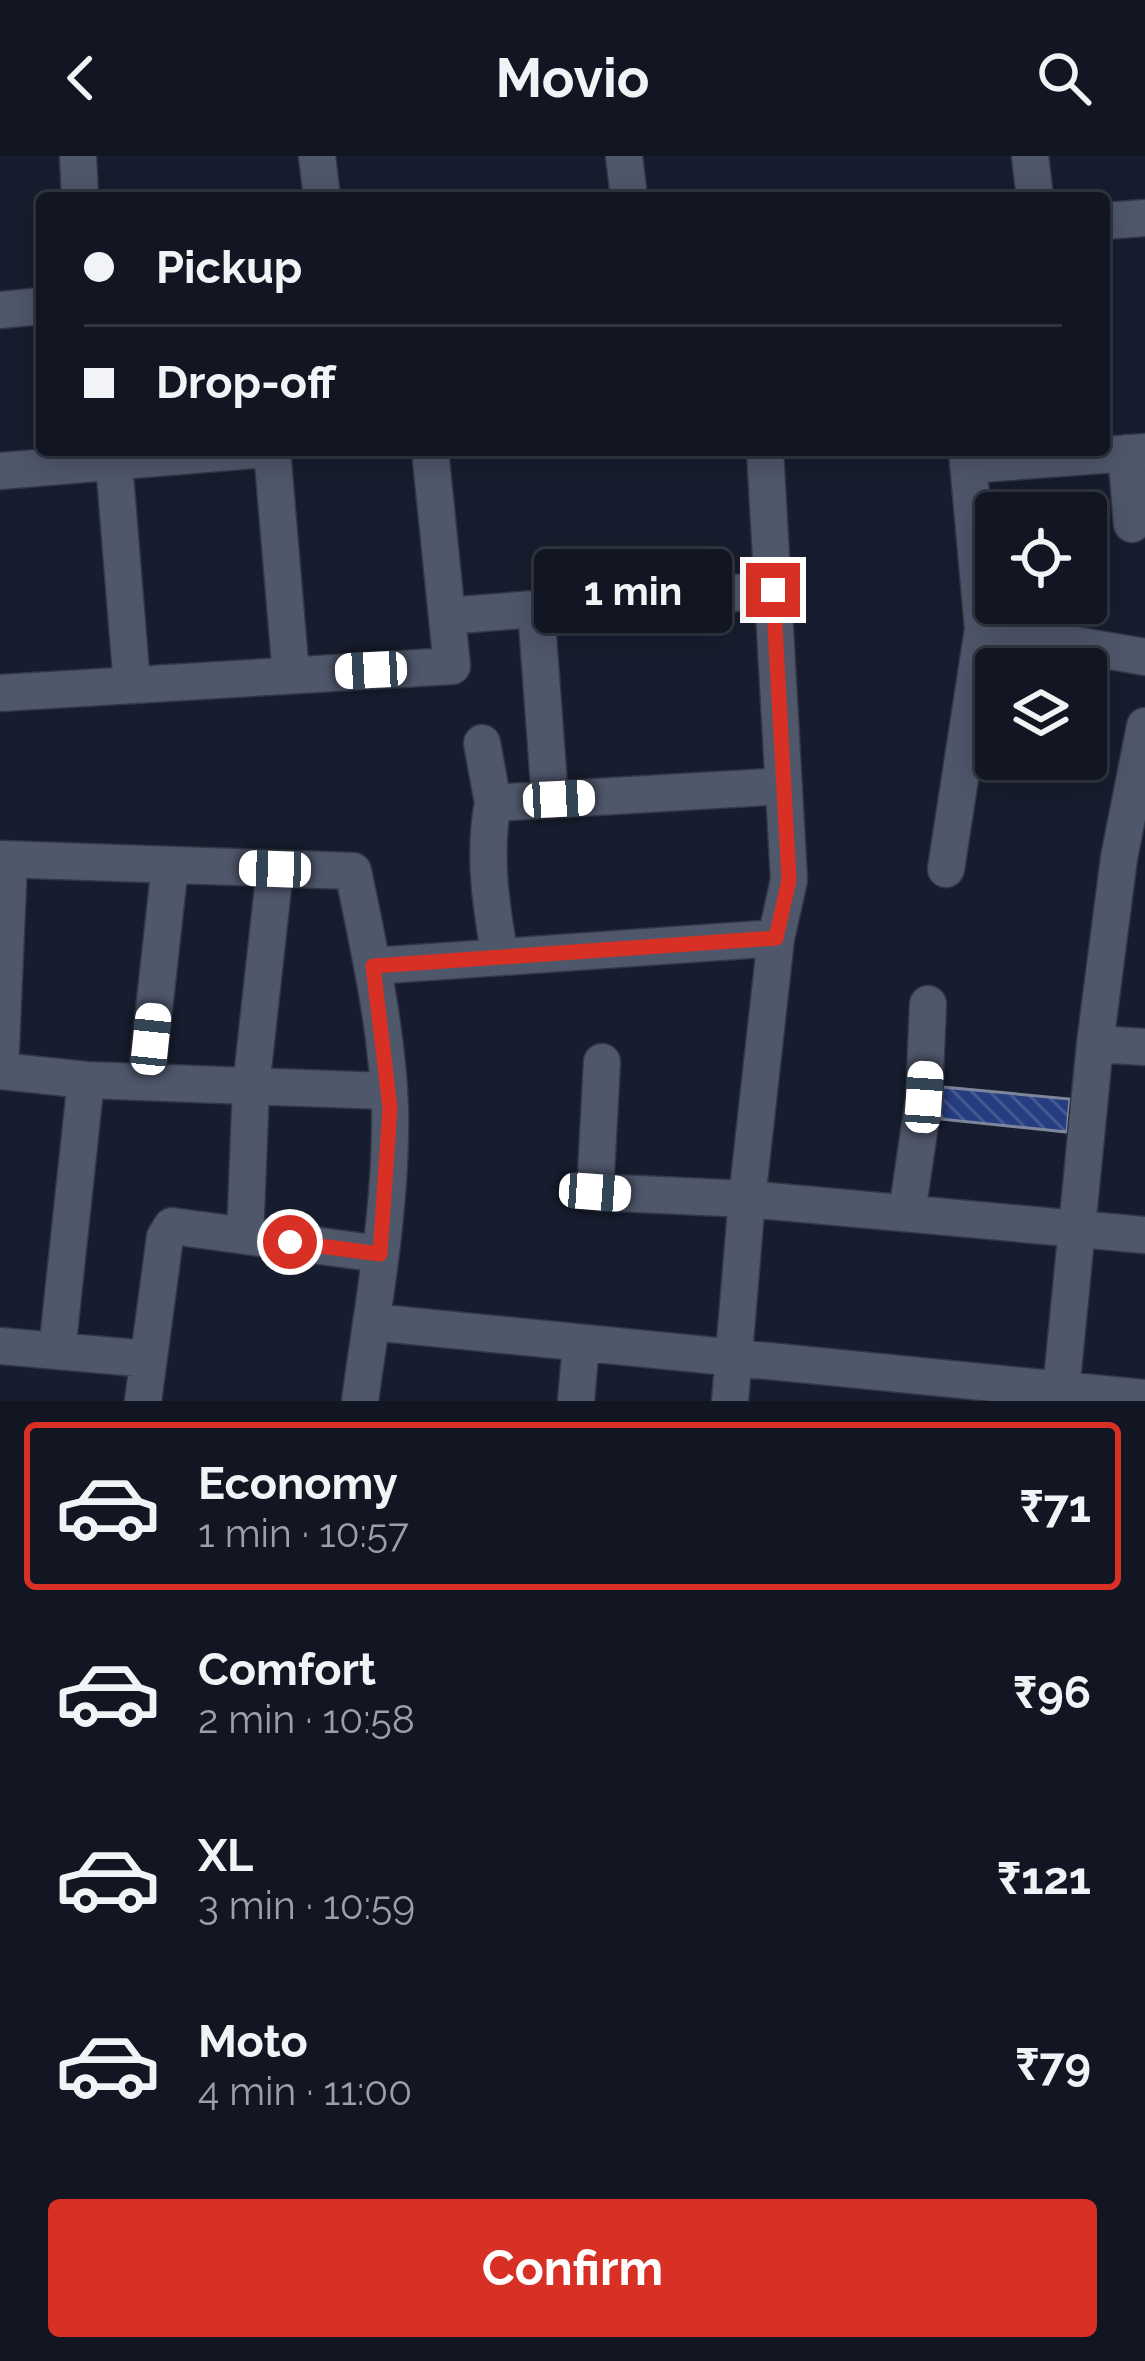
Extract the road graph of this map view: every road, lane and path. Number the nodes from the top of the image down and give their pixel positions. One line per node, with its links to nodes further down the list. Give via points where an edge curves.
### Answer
1 (79, 156): 5 (street)
2 (317, 156): 6 (street)
3 (624, 156): 7 (street)
4 (1030, 156): 8 (street)
5 (80, 192)
6 (321, 192)
7 (628, 192)
8 (1034, 192)
9 (1145, 218): 10 (street)
10 (1110, 221)
11 (36, 307): 12 (street)
12 (0, 310)
13 (1136, 453): 22 (street)
14 (189, 456): 20 (street)
15 (273, 456): 28 (street)
16 (431, 456): 25 (street)
17 (765, 456): 23 (street)
18 (1009, 456): 19 (street)
19 (967, 457): 26 (street)
20 (114, 463): 21 (street); 29 (street)
21 (0, 471)
22 (1132, 524)
23 (773, 590): 24 (street); 33 (street)
24 (536, 609): 25 (street); 34 (street)
25 (447, 616): 28 (street, via 452,666)
26 (983, 629): 27 (street); 40 (street)
27 (1145, 656)
28 (291, 675): 29 (street)
29 (132, 685): 30 (street)
30 (0, 693)
31 (1145, 726): 36 (street)
32 (482, 743): 35 (street)
33 (784, 786): 34 (street); 41 (street, via 789,880)
34 (550, 799): 35 (street)
35 (493, 803): 42 (street, via 487,835)
36 (1136, 829): 45 (street, via 1118,859)
37 (4, 860): 38 (street); 48 (street, via 0,1071)
38 (170, 866): 39 (street); 49 (street)
39 (275, 869): 43 (street, via 353,872); 50 (street)
40 (946, 869)
41 (776, 938): 42 (street); 52 (street)
42 (500, 957): 43 (street)
43 (373, 966): 51 (street)
44 (928, 1004): 53 (street)
45 (1095, 1044): 46 (street); 54 (street)
46 (1145, 1047)
47 (602, 1062): 52 (street, via 595,1192)
48 (86, 1080): 49 (street); 61 (street)
49 (146, 1082): 50 (street)
50 (251, 1087): 51 (street); 56 (street)
51 (388, 1091): 57 (street)
52 (747, 1199): 53 (street); 62 (street)
53 (907, 1213): 54 (street)
54 (1077, 1228): 55 (street); 65 (street)
55 (1145, 1234)
56 (245, 1236): 57 (street); 63 (street, via 172,1226)
57 (380, 1254): 58 (street)
58 (371, 1322): 59 (street); 68 (street)
59 (581, 1343): 62 (street); 69 (street)
60 (0, 1346): 61 (street)
61 (57, 1352): 63 (street)
62 (734, 1358): 64 (street); 70 (street)
63 (148, 1359): 67 (street)
64 (911, 1389): 65 (street)
65 (1061, 1396): 66 (street)
66 (1145, 1398)
67 (142, 1401)
68 (360, 1401)
69 (576, 1401)
70 (730, 1401)

